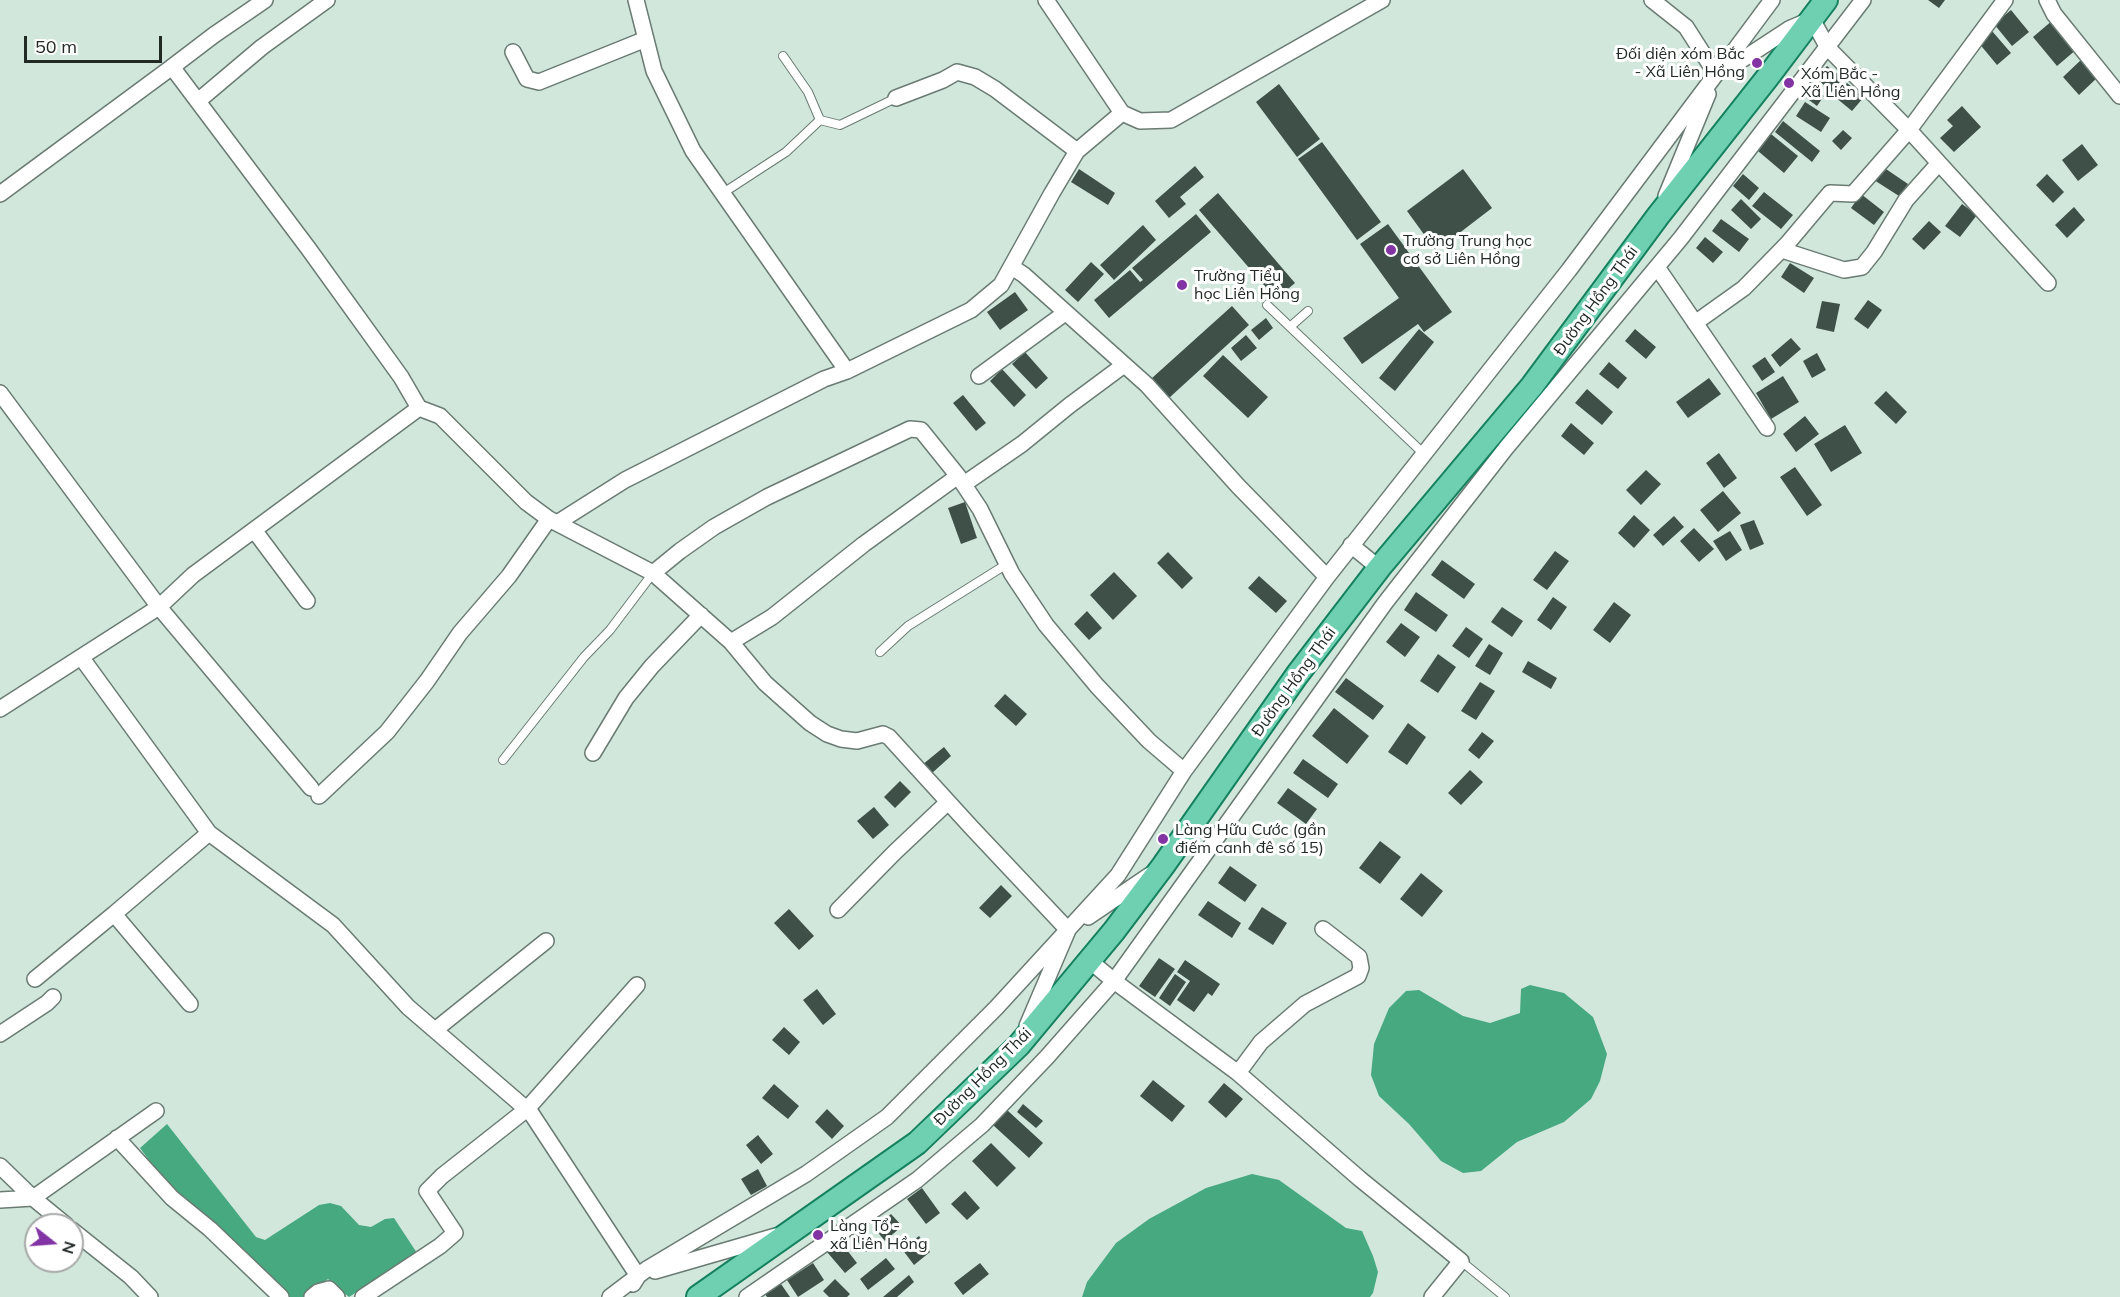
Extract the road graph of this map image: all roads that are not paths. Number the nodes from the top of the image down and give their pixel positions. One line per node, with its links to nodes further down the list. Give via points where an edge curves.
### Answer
1 (265, 0): 17 (street)
2 (327, 0): 21 (street, via 262,47)
3 (636, 0): 13 (street)
4 (1046, 0): 22 (street)
5 (1382, 0): 22 (street, via 1171,120 1140,121)
6 (1652, 0): 18 (street, via 1686,27)
7 (1772, 0): 18 (street)
8 (1826, 0): 12 (main road, Đường Hồng Thái)
9 (1863, 0): 14 (street)
10 (2005, 0): 24 (street)
11 (2047, 0): 19 (street)
12 (1812, 19): 14 (street); 18 (street); 29 (main road, Đường Hồng Thái)
13 (645, 39): 15 (street, via 538,82 528,79); 27 (street, via 654,70 693,152)
14 (1828, 48): 24 (street); 32 (street)
15 (513, 52)
16 (783, 56): 23 (lane, via 808,92)
17 (172, 67): 21 (street); 28 (street)
18 (1718, 72): 29 (street); 45 (street)
19 (2120, 96)
20 (896, 98): 23 (lane, via 840,125); 25 (street, via 957,72 975,77)
21 (198, 101): 43 (street)
22 (1122, 113): 25 (street)
23 (820, 120): 27 (lane, via 786,152)
24 (1909, 130): 26 (street); 30 (street, via 1853,194 1830,193)
25 (1077, 151): 31 (street)
26 (1939, 163): 30 (street, via 1906,200 1862,267 1844,270); 33 (street)
27 (723, 193): 40 (street)
28 (0, 194)
29 (1658, 216): 51 (main road, Đường Hồng Thái, via 1532,386)
30 (1782, 250): 37 (street, via 1744,288)
31 (1012, 267): 36 (street); 40 (street, via 1001,285 971,310)
32 (1657, 267): 37 (street); 74 (street, via 1506,448 1392,594)
33 (2048, 282)
34 (1267, 305): 38 (lane)
35 (1308, 311): 38 (lane)
36 (1065, 313): 39 (street); 41 (street)
37 (1695, 323): 44 (street)
38 (1291, 326): 45 (lane)
39 (1124, 365): 46 (street, via 1022,444); 53 (street)
40 (847, 371): 47 (street, via 625,480)
41 (979, 376)
42 (0, 393): 55 (street)
43 (419, 408): 47 (street, via 440,416 526,502); 48 (street)
44 (1767, 428)
45 (1424, 454): 49 (street)
46 (961, 480): 50 (street); 52 (street, via 921,430 910,429 767,497 714,527); 57 (street, via 864,544 772,617)
47 (553, 521): 52 (street); 55 (street, via 460,633 387,732 315,792)
48 (254, 530): 54 (street); 55 (street, via 193,575)
49 (1351, 545): 51 (street); 53 (street)
50 (1007, 564): 58 (lane, via 908,626); 63 (street, via 1046,625 1097,686 1149,741)
51 (1379, 568): 66 (main road, Đường Hồng Thái, via 1297,675)
52 (653, 573): 56 (street); 62 (lane)
53 (1327, 577): 63 (street)
54 (307, 602)
55 (159, 607): 59 (street)
56 (701, 615): 57 (street); 61 (street, via 626,698)
57 (731, 642): 64 (street, via 765,683 810,723 827,734 857,741 884,734 890,737)
58 (880, 652)
59 (81, 657): 60 (street); 65 (street)
60 (0, 709)
61 (593, 753)
62 (503, 760)
63 (1184, 771): 70 (street, via 1118,875)
64 (948, 802): 67 (street); 70 (street)
65 (209, 833): 68 (street); 78 (street, via 333,925 408,1007)
66 (1163, 866): 70 (street); 72 (main road, Đường Hồng Thái)
67 (838, 910)
68 (114, 914): 73 (street); 77 (street)
69 (1323, 929): 81 (street, via 1359,957 1358,976 1305,1004 1261,1042)
70 (1068, 930): 80 (street); 92 (street, via 887,1117 806,1174)
71 (546, 941): 78 (street)
72 (1090, 961): 74 (street); 80 (main road, Đường Hồng Thái)
73 (35, 980)
74 (1114, 981): 81 (street); 101 (street, via 982,1125 917,1180)
75 (637, 985): 82 (street)
76 (53, 997): 79 (street)
77 (190, 1004)
78 (435, 1030): 82 (street)
79 (0, 1034)
80 (1019, 1045): 89 (main road, Đường Hồng Thái, via 917,1143)
81 (1238, 1073): 91 (street)
82 (527, 1109): 92 (street); 98 (street, via 427,1191 454,1233)
83 (156, 1111): 84 (street)
84 (117, 1138): 86 (street); 95 (street, via 172,1198)
85 (0, 1166): 86 (street)
86 (33, 1198): 87 (street); 88 (street)
87 (0, 1200)
88 (51, 1213)
89 (795, 1230): 92 (street); 93 (main road, Đường Hồng Thái)
90 (84, 1240): 94 (street)
91 (1461, 1261): 102 (street); 103 (lane)
92 (638, 1276): 99 (street); 100 (street)
93 (704, 1295)
94 (150, 1297)
95 (281, 1297)
96 (312, 1297): 97 (street, via 329,1289)
97 (337, 1297)
98 (363, 1297)
99 (610, 1297)
100 (625, 1297)
101 (747, 1297)
102 (1432, 1297)
103 (1505, 1297)

